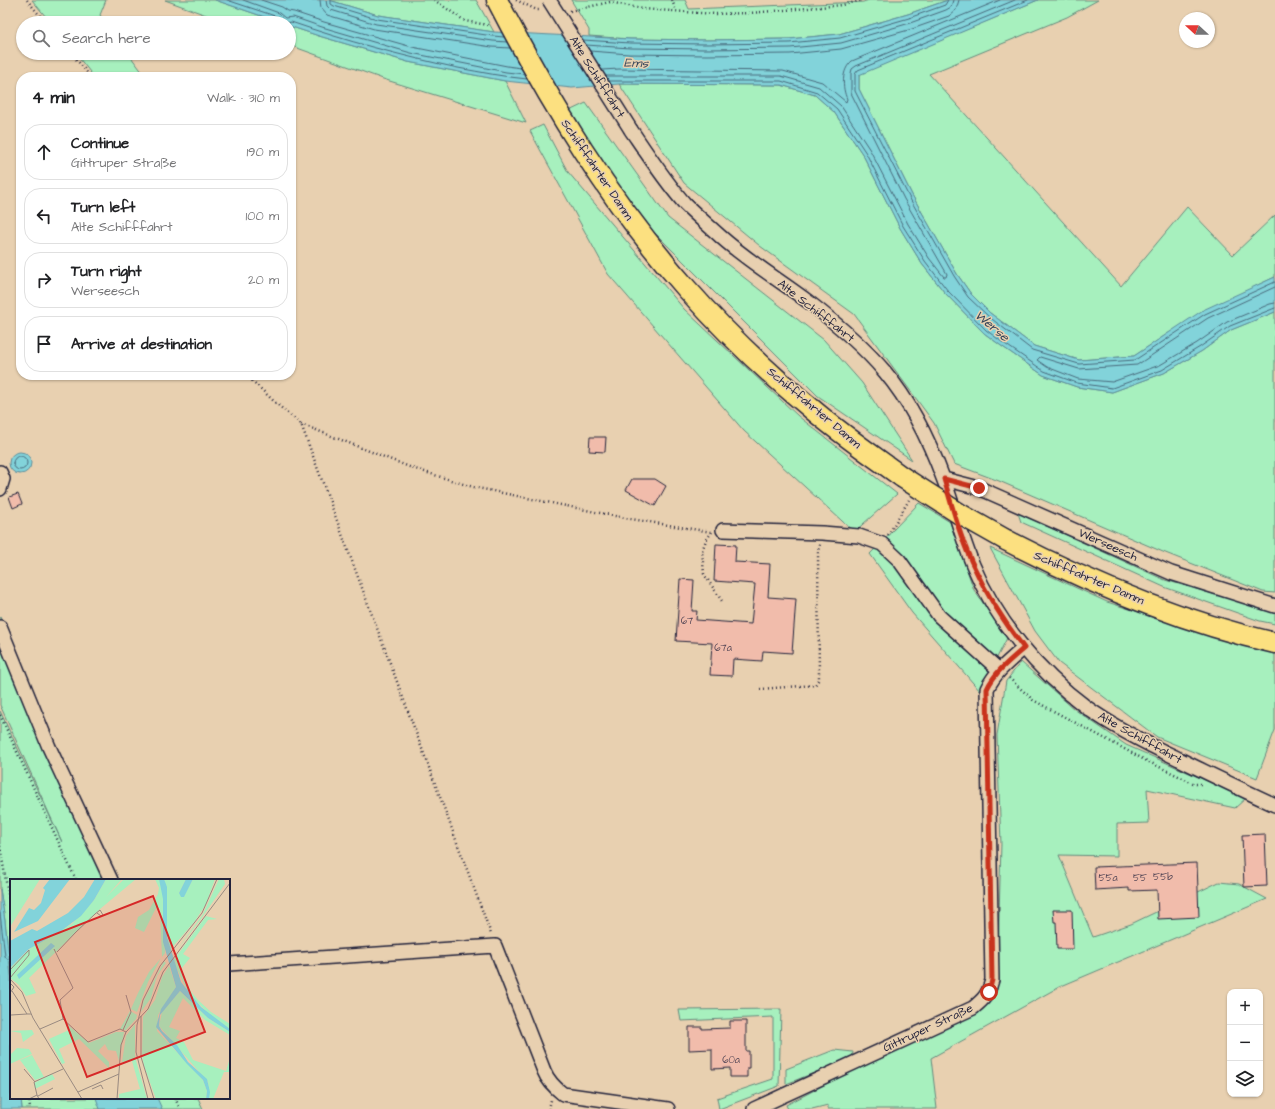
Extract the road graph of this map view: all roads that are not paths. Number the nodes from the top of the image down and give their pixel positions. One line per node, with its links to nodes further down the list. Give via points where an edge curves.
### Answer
1 (497, 0): 9 (highway, Schifffahrter Damm, bridge, via 564,122 621,207 687,290 742,346 819,415 902,477 1006,540 1132,598 1220,628)
2 (546, 5): 4 (street, Alte Schifffahrt, bridge, via 664,178 691,209 721,238 837,324 886,373 918,421)
3 (0, 472): 5 (street, via 3,479)
4 (944, 479): 7 (street, Werseesch, via 979,488 1171,573); 10 (street, Alte Schifffahrt, via 974,568 1005,623)
5 (0, 489)
6 (717, 531): 11 (street, via 822,533 859,536 882,544 898,560 939,616)
7 (1275, 606)
8 (0, 627): 13 (street, via 49,748)
9 (1275, 643)
10 (1024, 648): 11 (street, Gittruper Straße); 12 (street, Alte Schifffahrt, via 1067,692 1115,726)
11 (999, 670): 16 (street, Gittruper Straße, via 987,689 986,704 992,980 989,992 973,1008)
12 (1275, 805)
13 (111, 879)
14 (230, 964): 15 (street, via 495,946 546,1075 554,1087 563,1094)
15 (668, 1109)
16 (754, 1109)

